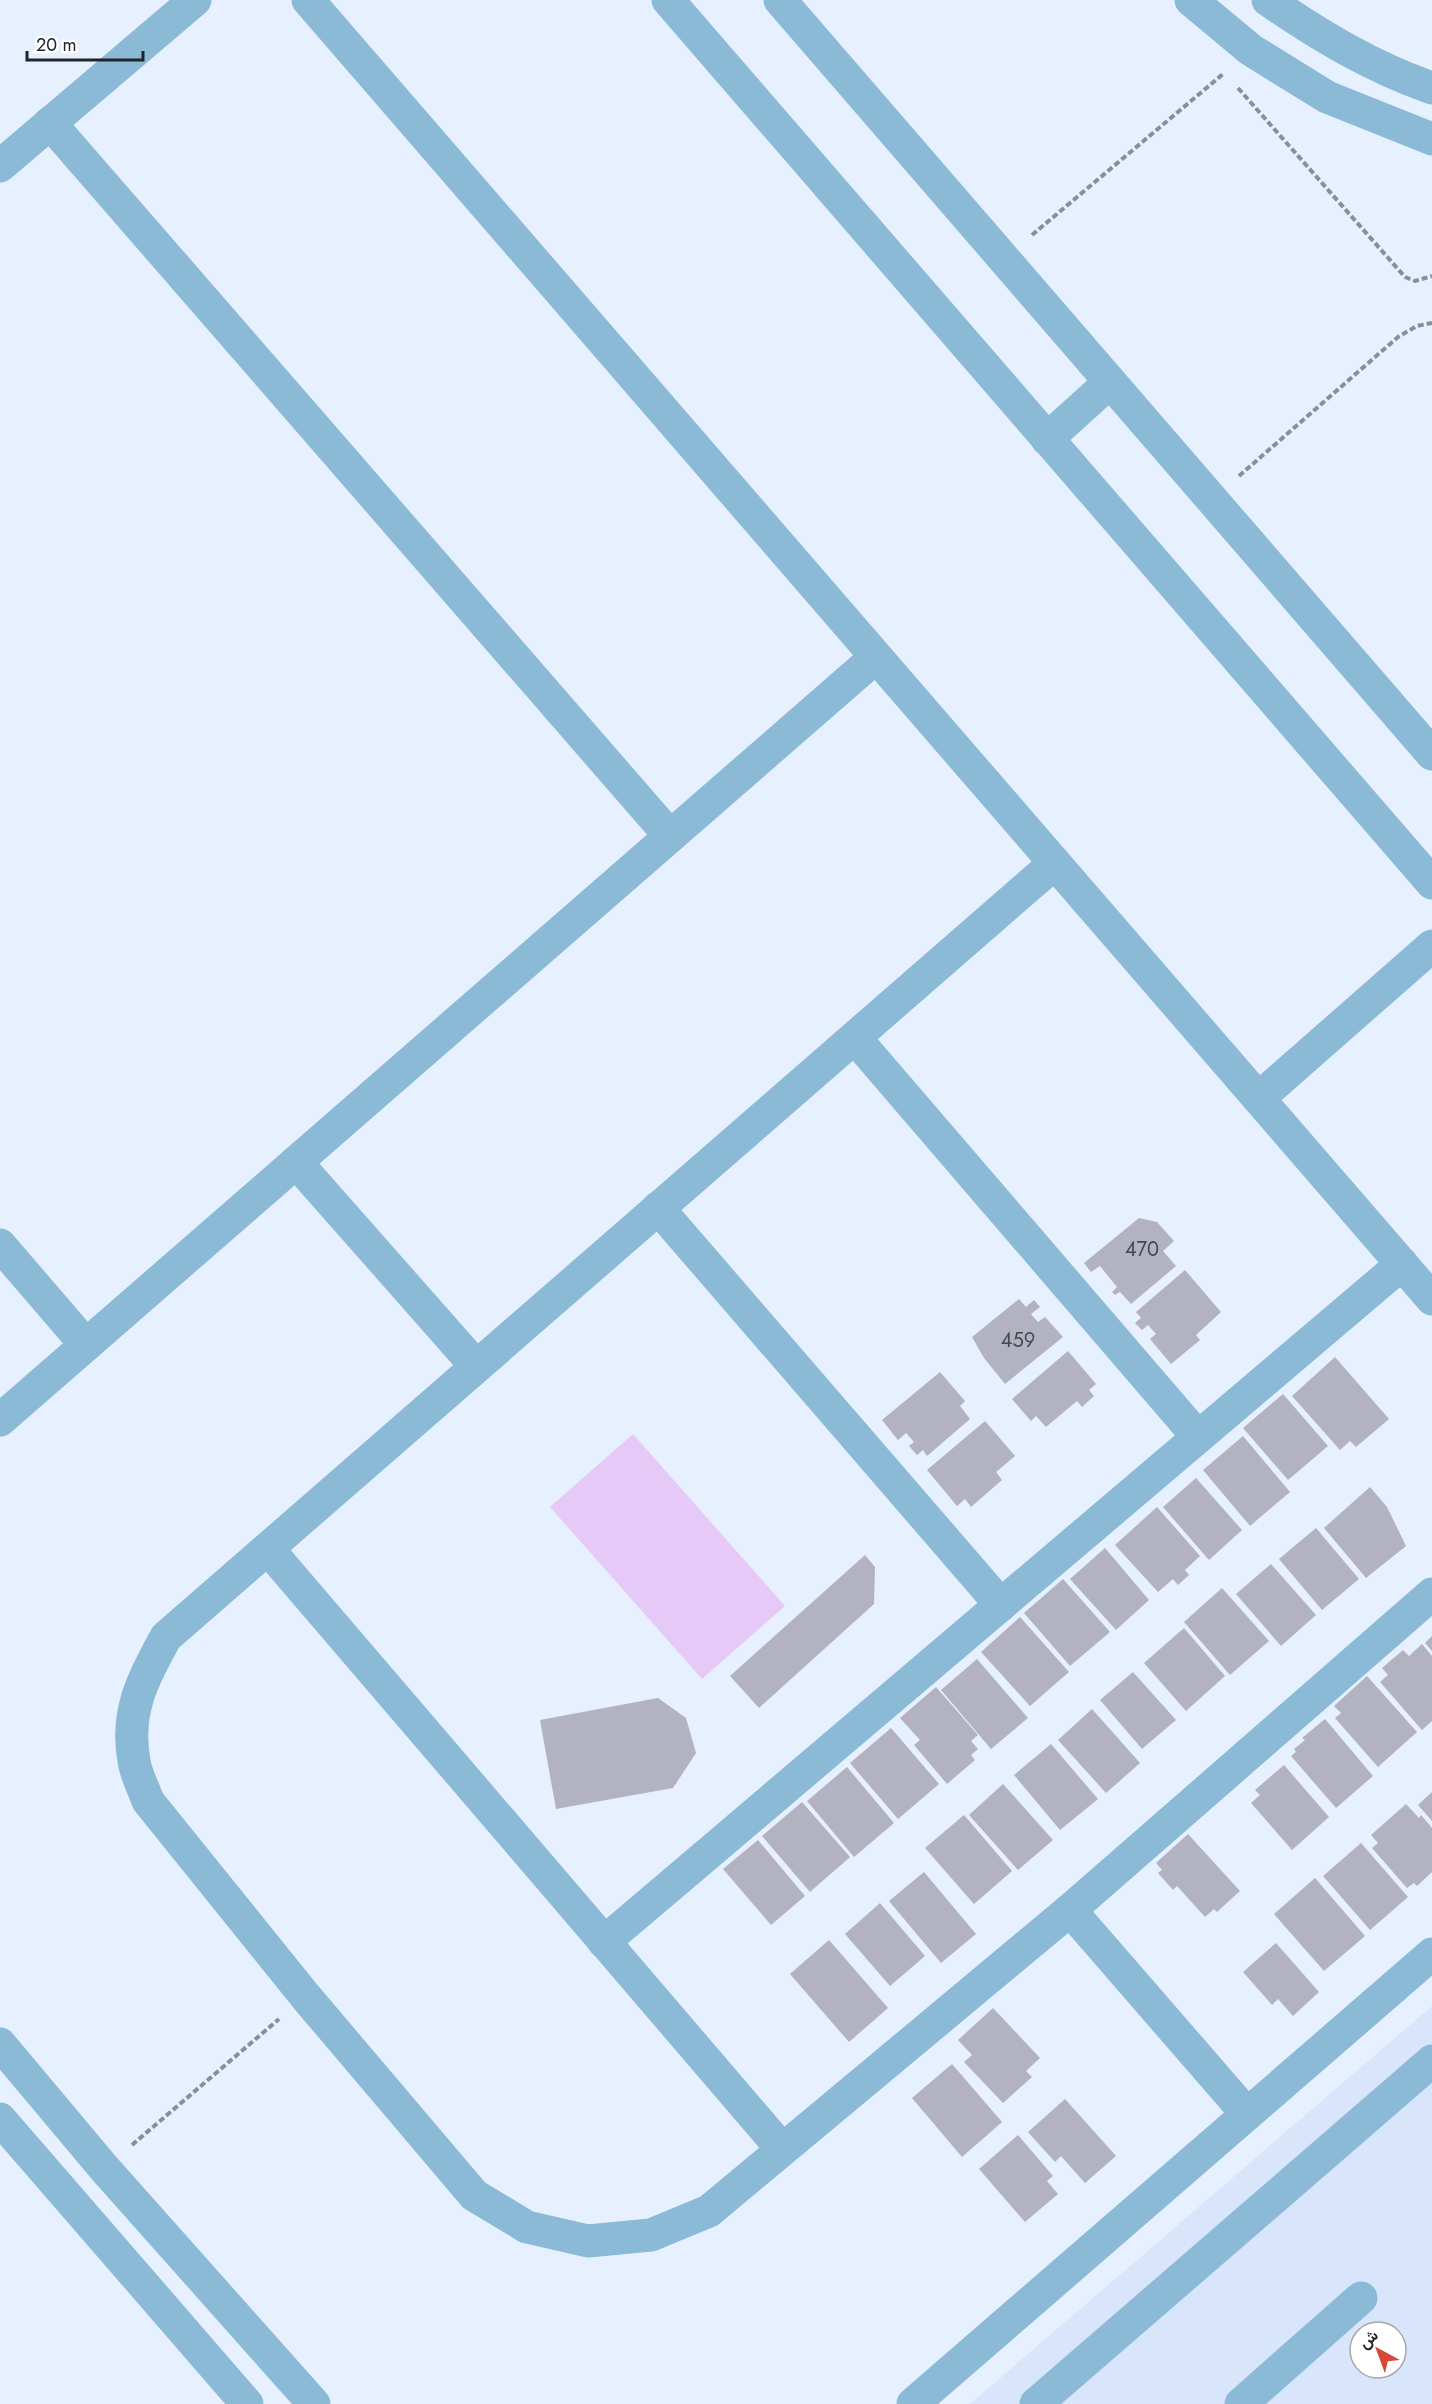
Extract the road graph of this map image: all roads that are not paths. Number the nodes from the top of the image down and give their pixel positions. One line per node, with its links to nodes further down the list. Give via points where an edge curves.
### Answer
1 (195, 0): 8 (street)
2 (308, 0): 13 (street)
3 (668, 0): 12 (street)
4 (780, 0): 11 (street)
5 (1191, 0): 9 (street, via 1251,50 1327,98)
6 (1268, 0): 7 (street, via 1351,54)
7 (1432, 88)
8 (50, 123): 10 (street); 15 (street)
9 (1432, 139)
10 (0, 166)
11 (1110, 382): 12 (street); 14 (street)
12 (1047, 439): 17 (street)
13 (876, 657): 15 (street); 16 (street)
14 (1432, 754)
15 (670, 836): 21 (street)
16 (1055, 863): 19 (street); 20 (street)
17 (1432, 883)
18 (1432, 946): 20 (street)
19 (855, 1038): 22 (street); 29 (street)
20 (1260, 1097): 24 (street)
21 (296, 1162): 26 (street); 27 (street)
22 (658, 1208): 27 (street); 32 (street)
23 (0, 1245): 26 (street)
24 (1402, 1264): 25 (street); 29 (street)
25 (1432, 1299)
26 (86, 1345): 28 (street)
27 (476, 1366): 30 (street)
28 (0, 1420)
29 (1198, 1437): 32 (street)
30 (268, 1549): 34 (street); 40 (street, via 166,1636 142,1679 132,1720 134,1762 148,1802 474,2195 527,2227 588,2241 651,2235 709,2211)
31 (1432, 1594): 33 (street)
32 (1001, 1605): 34 (street)
33 (1070, 1910): 38 (street); 40 (street)
34 (604, 1942): 40 (street)
35 (1432, 1954): 38 (street)
36 (0, 2044): 43 (street, via 104,2168)
37 (1432, 2061): 45 (street)
38 (1247, 2114): 44 (street)
39 (0, 2119): 42 (street)
40 (782, 2149)
41 (1361, 2298): 46 (street)
42 (247, 2404)
43 (314, 2404)
44 (913, 2404)
45 (1036, 2404)
46 (1240, 2404)

